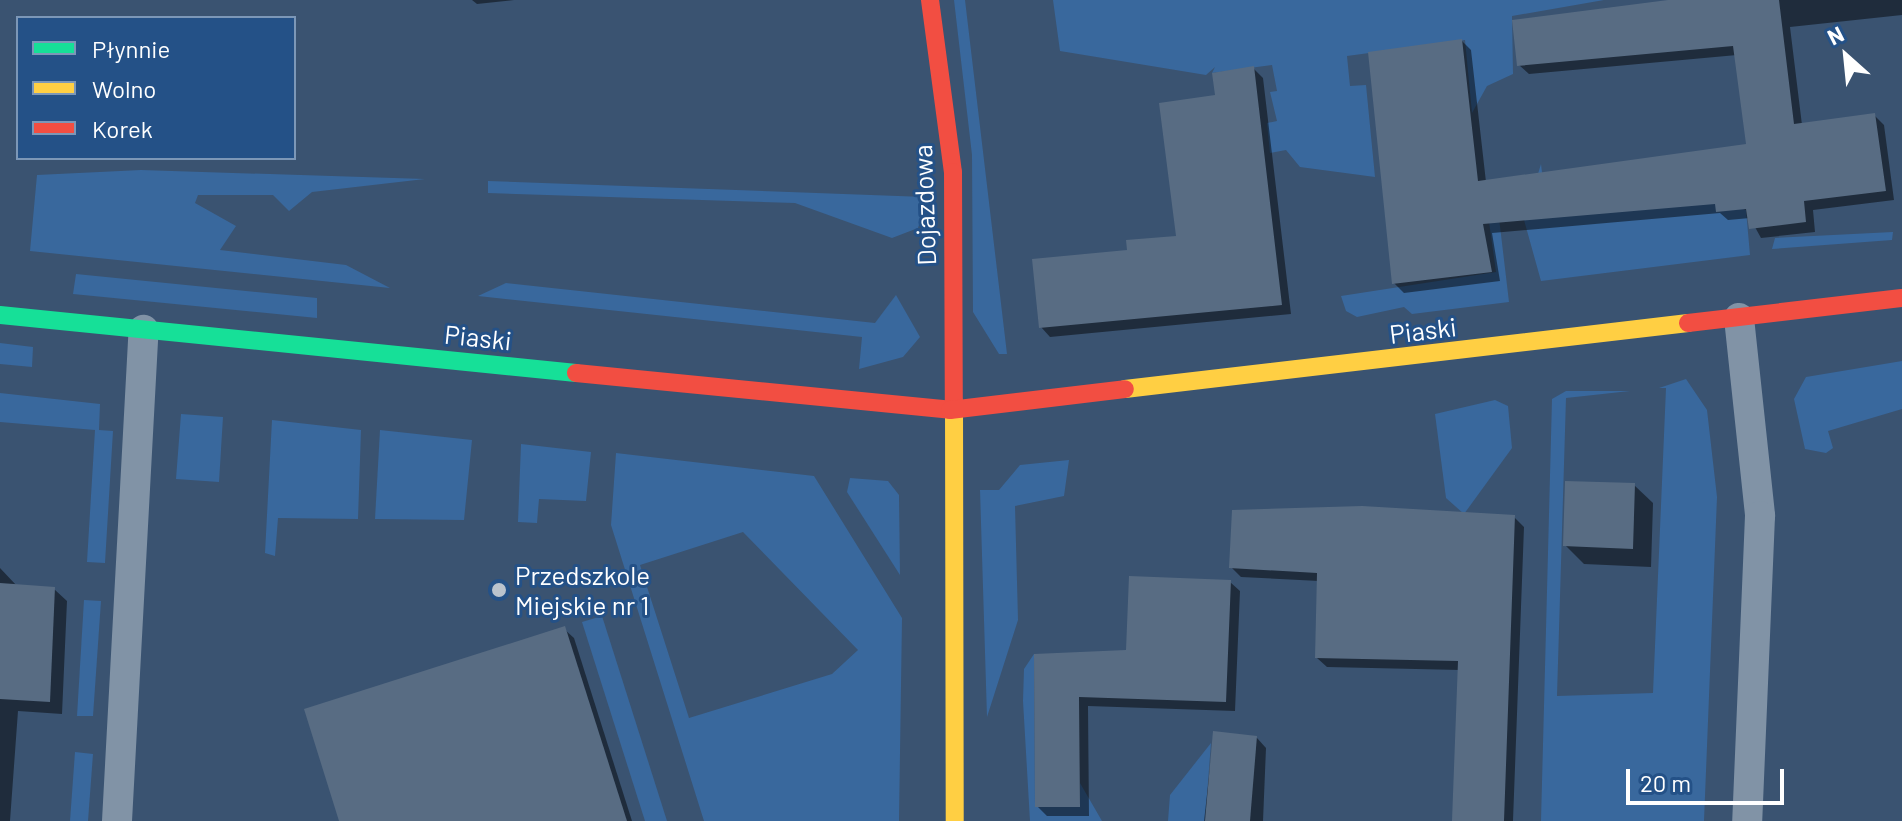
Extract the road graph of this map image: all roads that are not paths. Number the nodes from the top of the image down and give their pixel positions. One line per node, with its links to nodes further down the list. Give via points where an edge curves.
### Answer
1 (930, 0): 6 (street, Dojazdowa, via 953,172)
2 (1902, 298): 4 (street, Piaski)
3 (0, 315): 5 (street, Piaski)
4 (1739, 318): 6 (street, Piaski); 9 (lane, via 1760,516)
5 (144, 330): 6 (street, Piaski); 7 (lane)
6 (950, 410): 8 (street)
7 (117, 821)
8 (955, 821)
9 (1747, 821)

